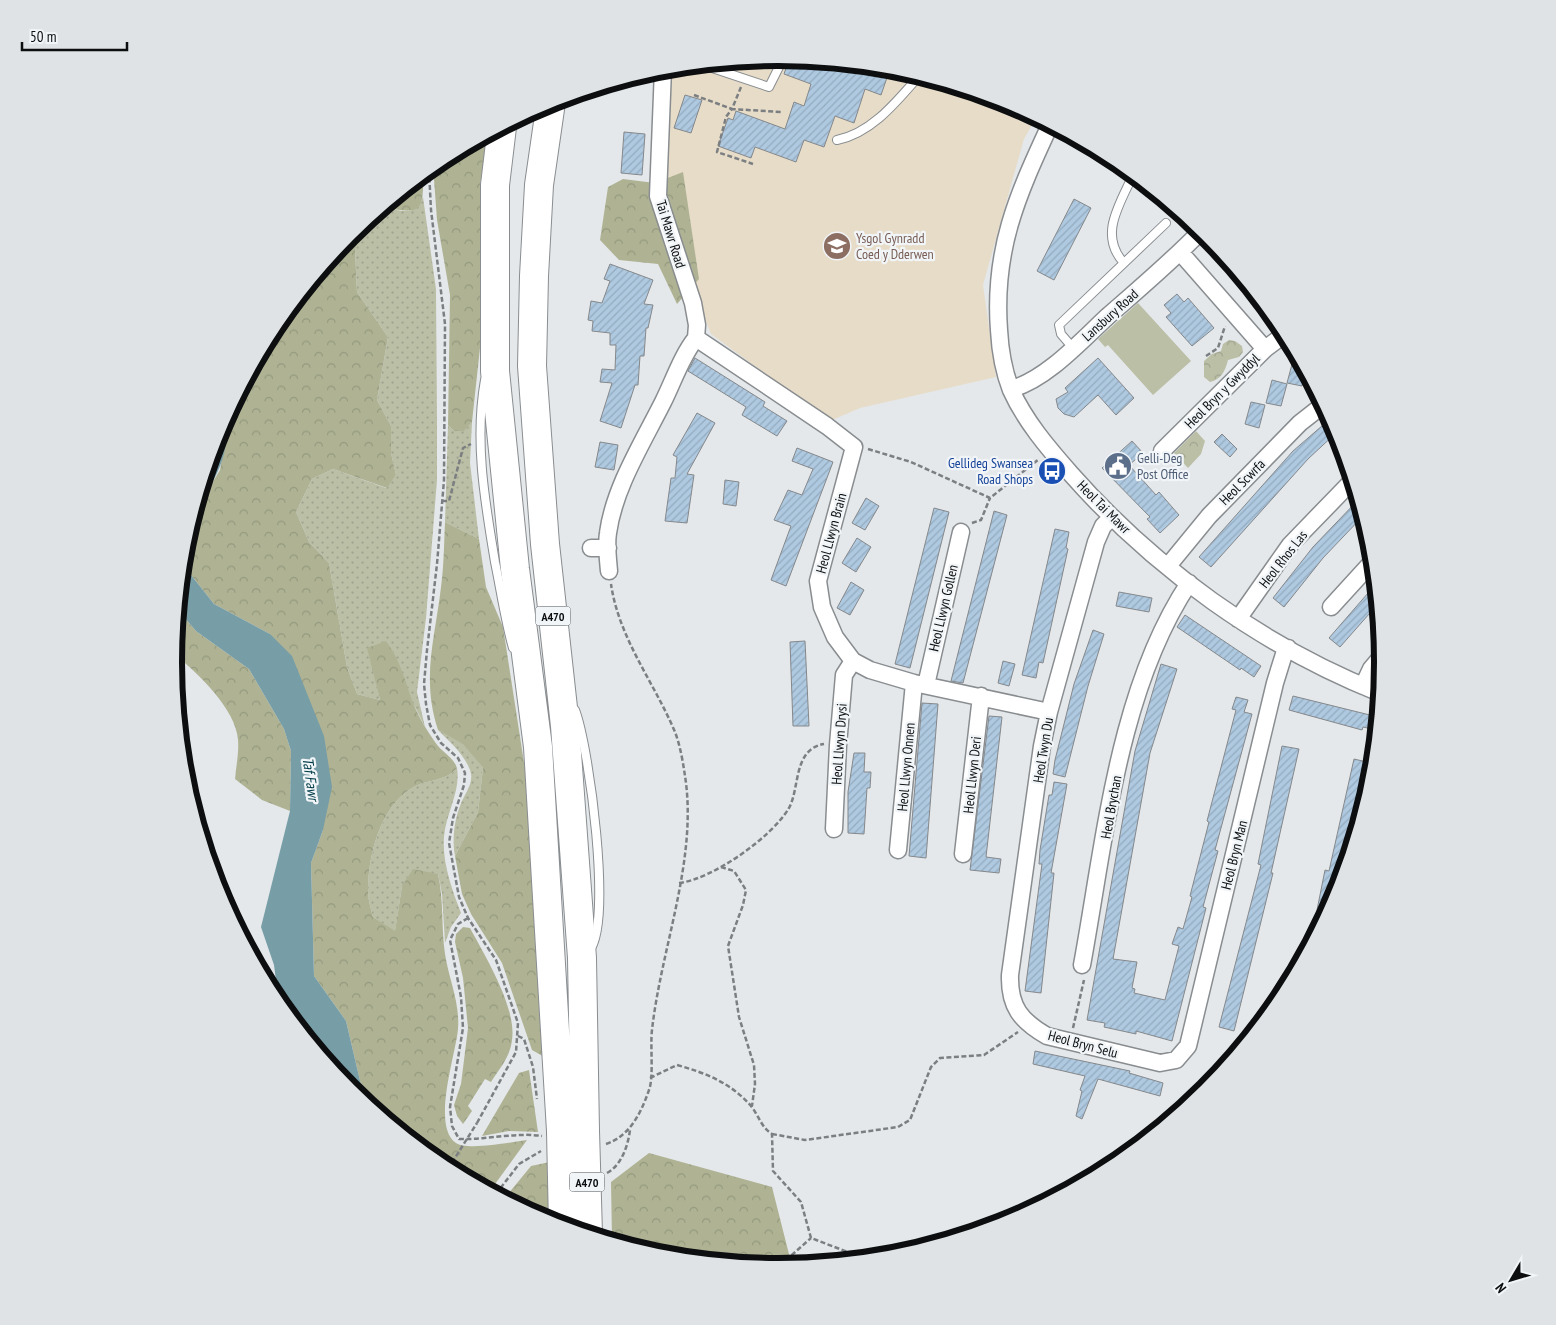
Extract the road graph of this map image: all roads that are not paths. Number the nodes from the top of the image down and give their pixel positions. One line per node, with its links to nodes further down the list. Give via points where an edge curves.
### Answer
1 (779, 66): 2 (lane, via 769,86)
2 (717, 70)
3 (663, 78): 15 (street, Tai Mawr Road, via 658,196 693,303)
4 (914, 83): 8 (lane, via 877,120 849,138)
5 (550, 112): 50 (highway, A470, via 539,185 532,366 582,958)
6 (1047, 131): 19 (street, Heol Tai Mawr, via 1021,188 1002,251 999,331)
7 (501, 135): 14 (highway, A470, via 495,184)
8 (837, 140)
9 (1130, 181): 13 (lane, via 1114,216 1111,234 1112,247)
10 (1166, 223): 13 (lane)
11 (1195, 237): 12 (street, Lansbury Road)
12 (1180, 252): 17 (street, Lansbury Road); 18 (street)
13 (1124, 263): 17 (lane, via 1060,325 1062,334)
14 (494, 330): 34 (lane, via 480,409 480,443 489,525); 43 (highway, A470, via 500,442)
15 (696, 338): 26 (street, via 686,351 637,450 610,519); 35 (street, Heol Llwyn Brain, via 854,447 818,581 822,607 835,637)
16 (1279, 339): 18 (street, Heol Bryn y Gwyddyl)
17 (1073, 348): 19 (street, Lansbury Road, via 1040,375)
18 (1265, 349): 21 (street, Heol Bryn y Gwyddyl)
19 (1011, 389): 23 (street, Heol Tai Mawr, via 1029,422 1050,450)
20 (1318, 409): 27 (street, Heol Scwrfa, via 1208,516)
21 (1162, 452)
22 (1347, 486): 32 (street, Heol Rhos Las, via 1290,545)
23 (1112, 517): 27 (street, Heol Tai Mawr); 42 (street, Heol Twyn Du, via 1103,526 1096,542)
24 (960, 532): 38 (street, Heol Llwyn Gollen)
25 (591, 548): 26 (street)
26 (608, 548): 29 (street)
27 (1168, 566): 30 (street, Heol Tai Mawr)
28 (1366, 568): 31 (street)
29 (609, 571)
30 (1189, 583): 32 (street, Heol Tai Mawr); 47 (street, Heol Brychan, via 1173,608 1139,688 1122,741)
31 (1331, 607)
32 (1238, 619): 33 (street, Heol Tai Mawr)
33 (1288, 648): 39 (street, Heol Tai Mawr); 49 (street, Heol Bryn Man, via 1275,682 1188,1046)
34 (514, 655)
35 (853, 661): 38 (street, Heol Llwyn Brain, via 870,670); 44 (street, Heol Llwyn Drysi, via 844,676)
36 (1374, 666): 39 (street)
37 (519, 673): 43 (lane)
38 (920, 684): 41 (street, Heol Llwyn Brain); 45 (street, Heol Llwyn Onnen)
39 (1363, 686): 40 (street, Heol Tai Mawr)
40 (1373, 690)
41 (981, 696): 42 (street, Heol Llwyn Brain); 46 (street, Heol Llwyn Deri)
42 (1049, 712): 48 (street, Heol Twyn Du)
43 (538, 747): 50 (highway, A470)
44 (834, 830)
45 (898, 850)
46 (963, 854)
47 (1082, 965)
48 (1009, 992): 49 (street, Heol Bryn Selu, via 1016,1010 1031,1026 1047,1036 1160,1063)
49 (1176, 1060)
50 (558, 1132): 51 (highway, A470, bridge); 52 (highway, A470, bridge)
51 (563, 1218)
52 (586, 1227)

